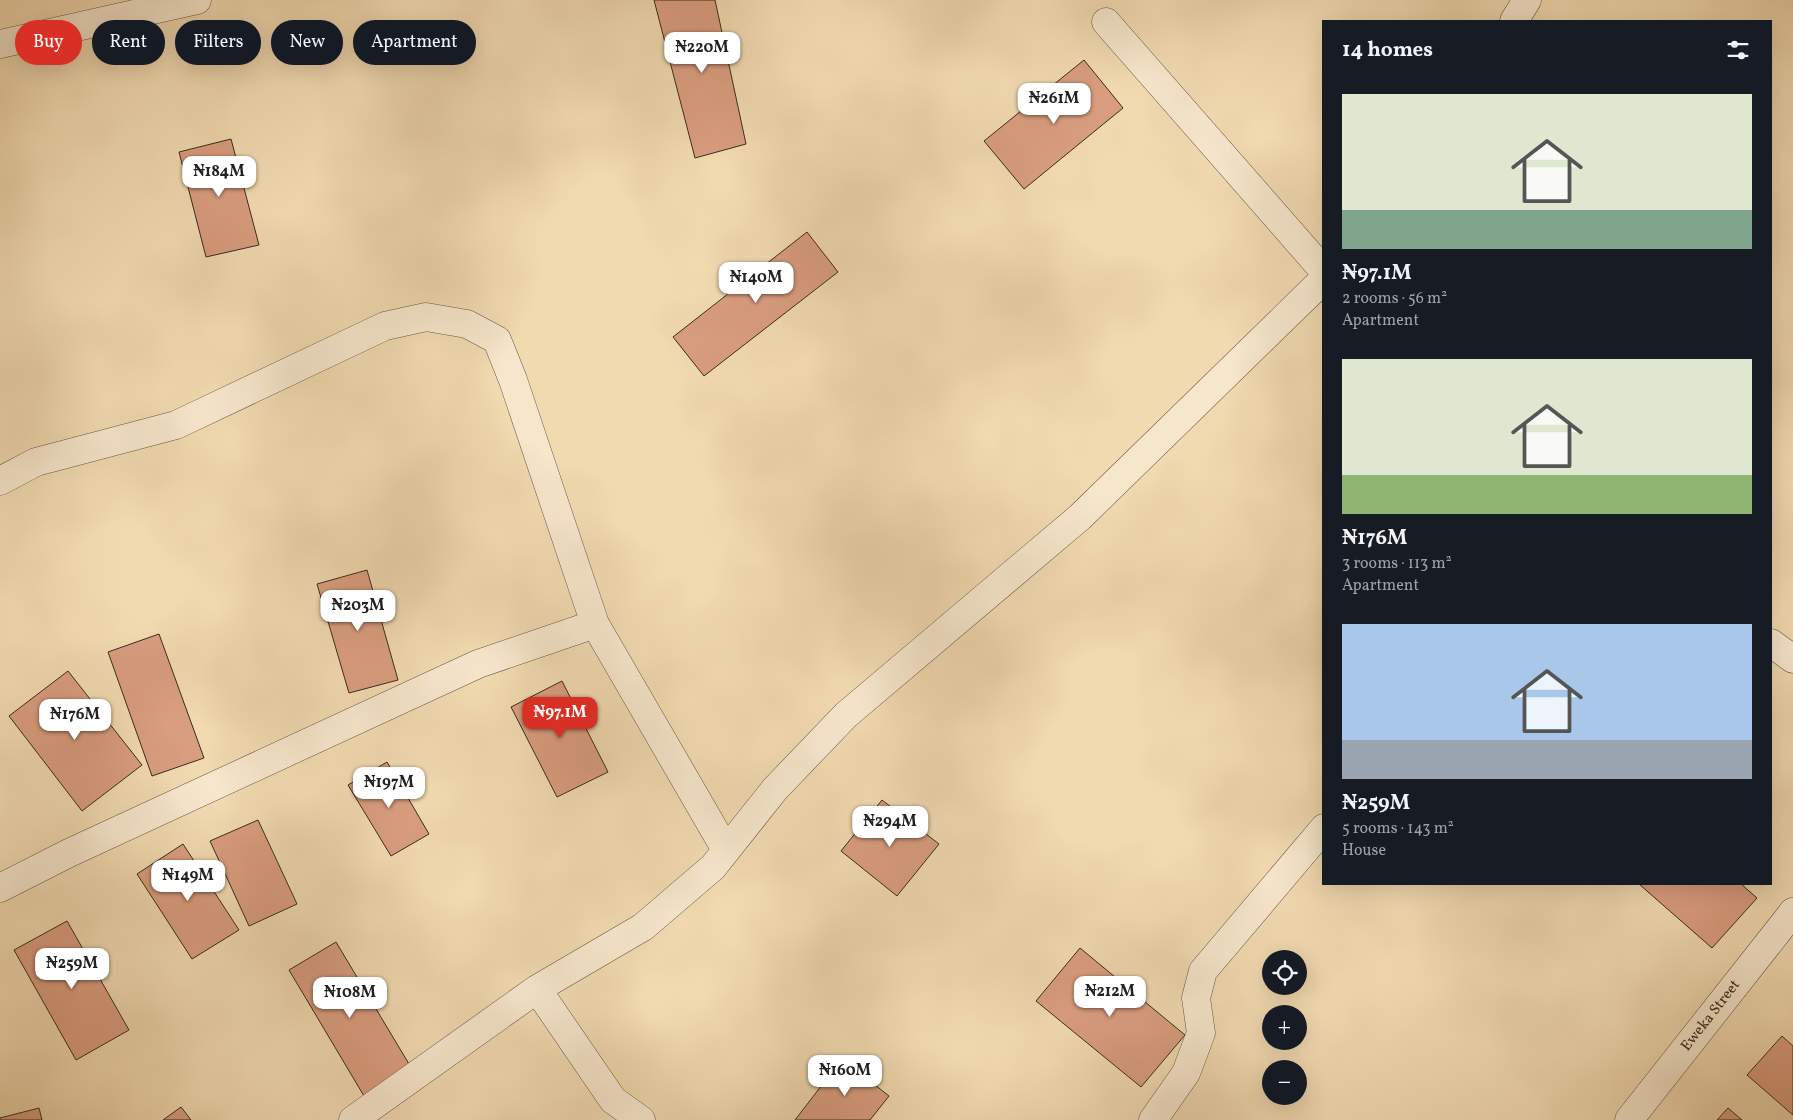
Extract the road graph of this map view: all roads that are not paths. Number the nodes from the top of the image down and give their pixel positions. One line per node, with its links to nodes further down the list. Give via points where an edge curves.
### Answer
1 (197, 0): 5 (street)
2 (1527, 0): 3 (street)
3 (1515, 20)
4 (1106, 22): 6 (street)
5 (0, 44)
6 (1322, 269)
7 (1322, 281): 13 (street, via 1080,517 846,715 775,789)
8 (0, 481): 9 (street, via 36,462 176,425 386,326 426,318 467,324 497,340)
9 (595, 624): 13 (street); 14 (street, via 478,664)
10 (1772, 644): 11 (street)
11 (1793, 659)
12 (1322, 830): 19 (street, via 1203,971 1196,998 1201,1033 1186,1073)
13 (726, 850): 16 (street, via 712,867 643,926)
14 (0, 888)
15 (1793, 912): 20 (street, Eweka Street)
16 (537, 989): 17 (street); 18 (street, via 612,1100)
17 (353, 1120)
18 (641, 1120)
19 (1153, 1120)
20 (1629, 1120)

